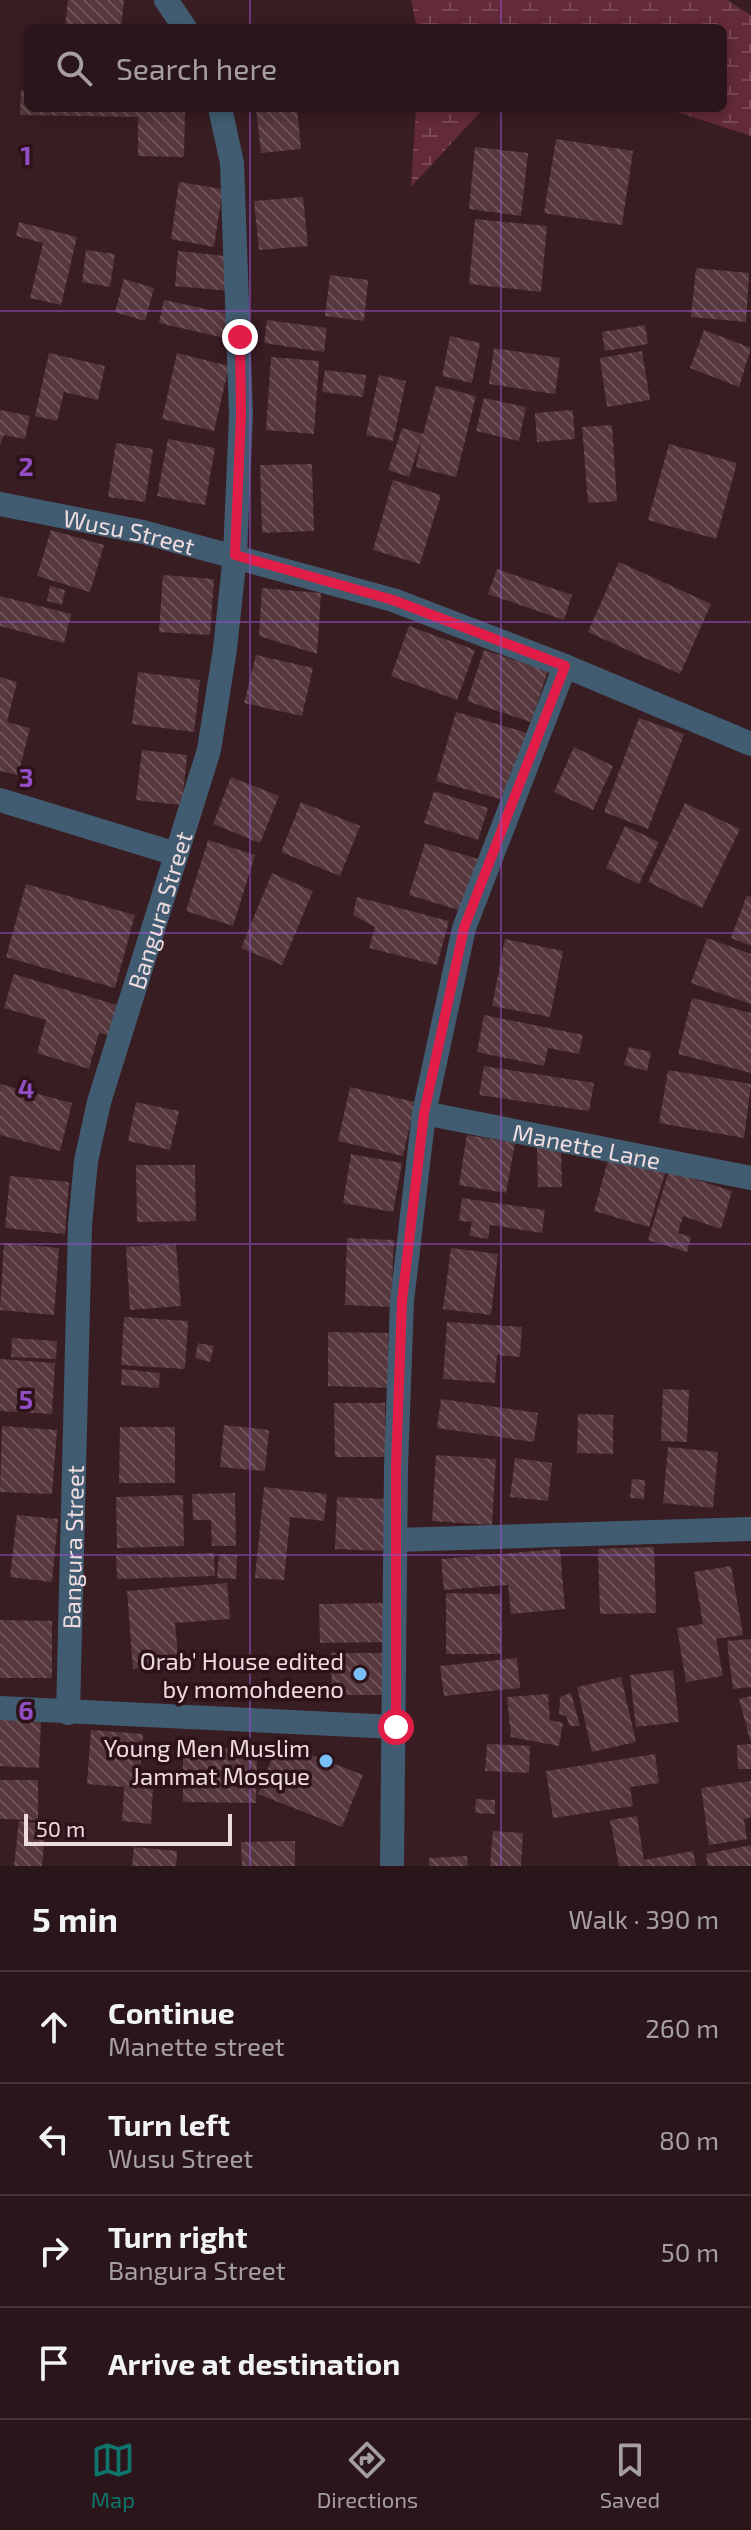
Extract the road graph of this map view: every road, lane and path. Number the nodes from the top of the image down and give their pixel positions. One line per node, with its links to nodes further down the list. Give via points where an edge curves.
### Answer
1 (166, 0): 2 (street)
2 (182, 24)
3 (221, 112): 5 (street, Bangura Street, via 232,163 239,284)
4 (0, 504): 5 (street, Wusu Street)
5 (235, 555): 6 (street, Wusu Street, via 393,600); 9 (street, Bangura Street, via 209,750)
6 (565, 666): 7 (street, Wusu Street); 10 (street, via 464,928)
7 (751, 744)
8 (0, 800): 9 (street)
9 (176, 854): 15 (street, Bangura Street, via 99,1102 86,1161)
10 (424, 1113): 11 (street, Manette Lane); 13 (street, via 402,1301)
11 (751, 1178)
12 (751, 1529): 13 (street)
13 (397, 1540): 16 (street)
14 (0, 1708): 15 (street)
15 (68, 1713): 16 (street)
16 (396, 1727): 17 (street)
17 (392, 1866)

